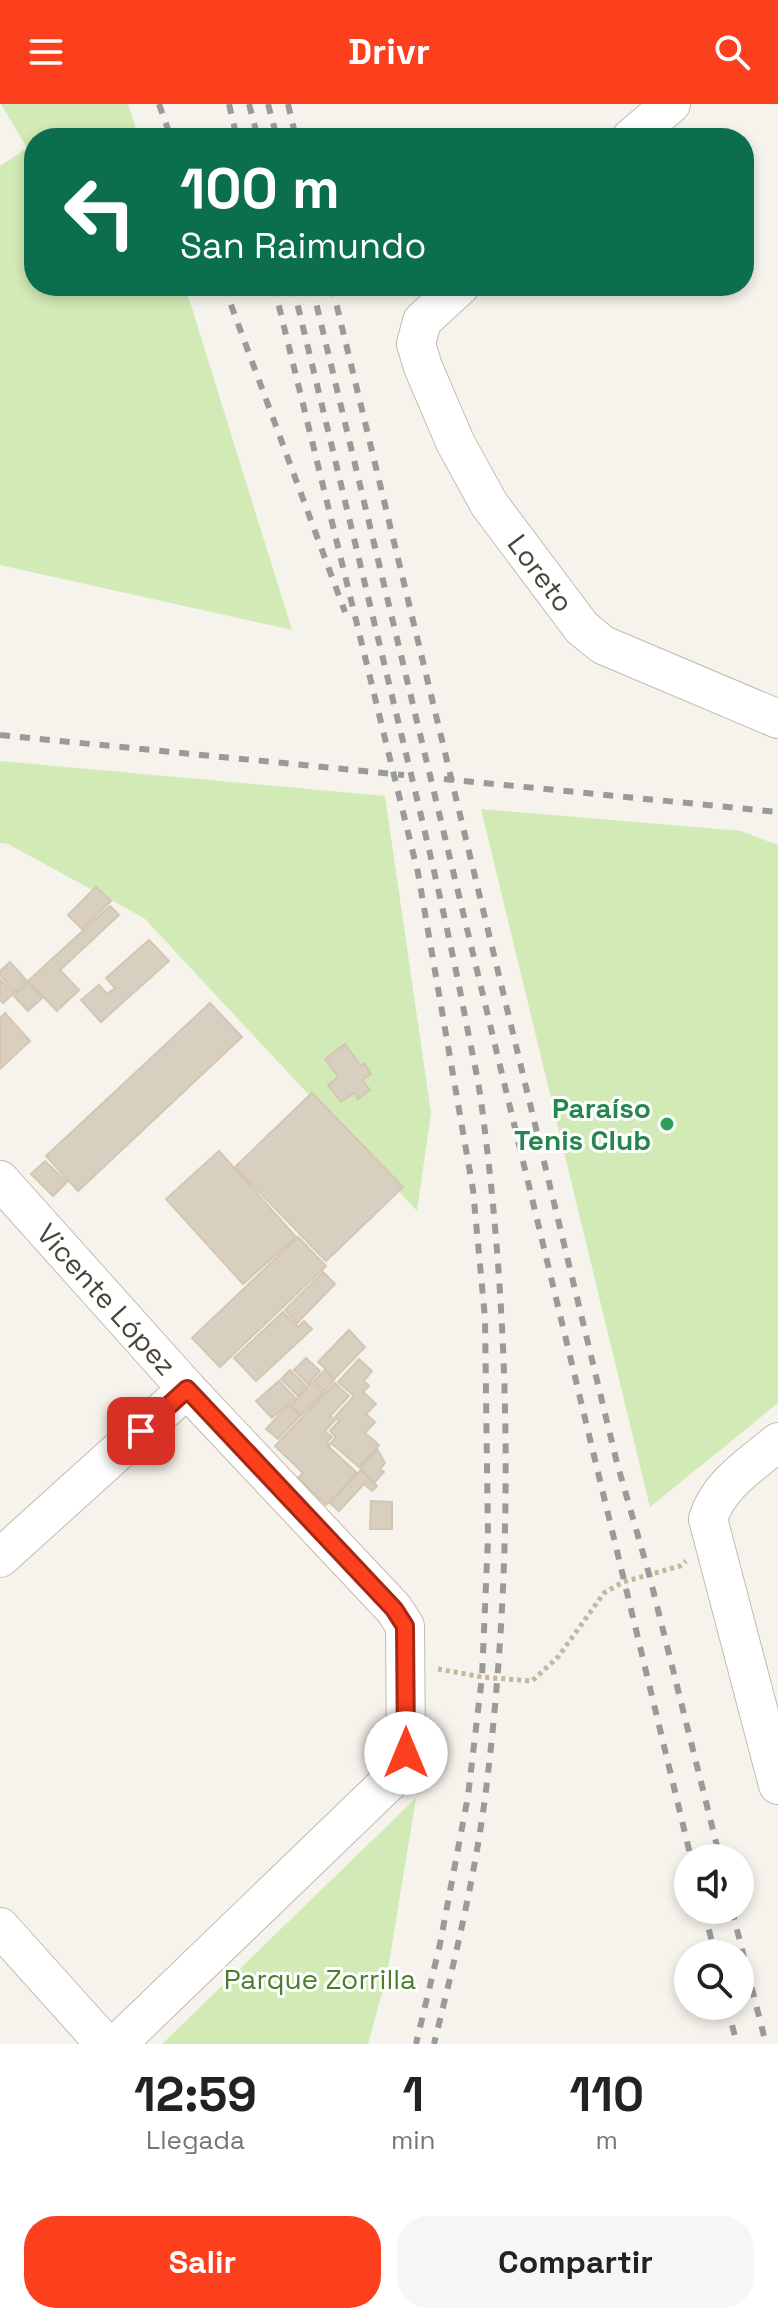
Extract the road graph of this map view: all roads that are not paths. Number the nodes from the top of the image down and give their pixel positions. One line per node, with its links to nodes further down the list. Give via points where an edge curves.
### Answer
1 (671, 104): 2 (street)
2 (643, 128)
3 (449, 296): 4 (street, Loreto, via 422,321 416,344 423,367 471,475 582,628 621,654)
4 (778, 719)
5 (0, 1180): 6 (street, Vicente López)
6 (187, 1389): 8 (street); 12 (street, Vicente López, via 405,1626 406,1753 398,1773)
7 (778, 1442): 9 (street, via 722,1491 708,1519)
8 (0, 1558)
9 (778, 1785)
10 (0, 1927): 11 (street)
11 (105, 2044)
12 (117, 2044)

